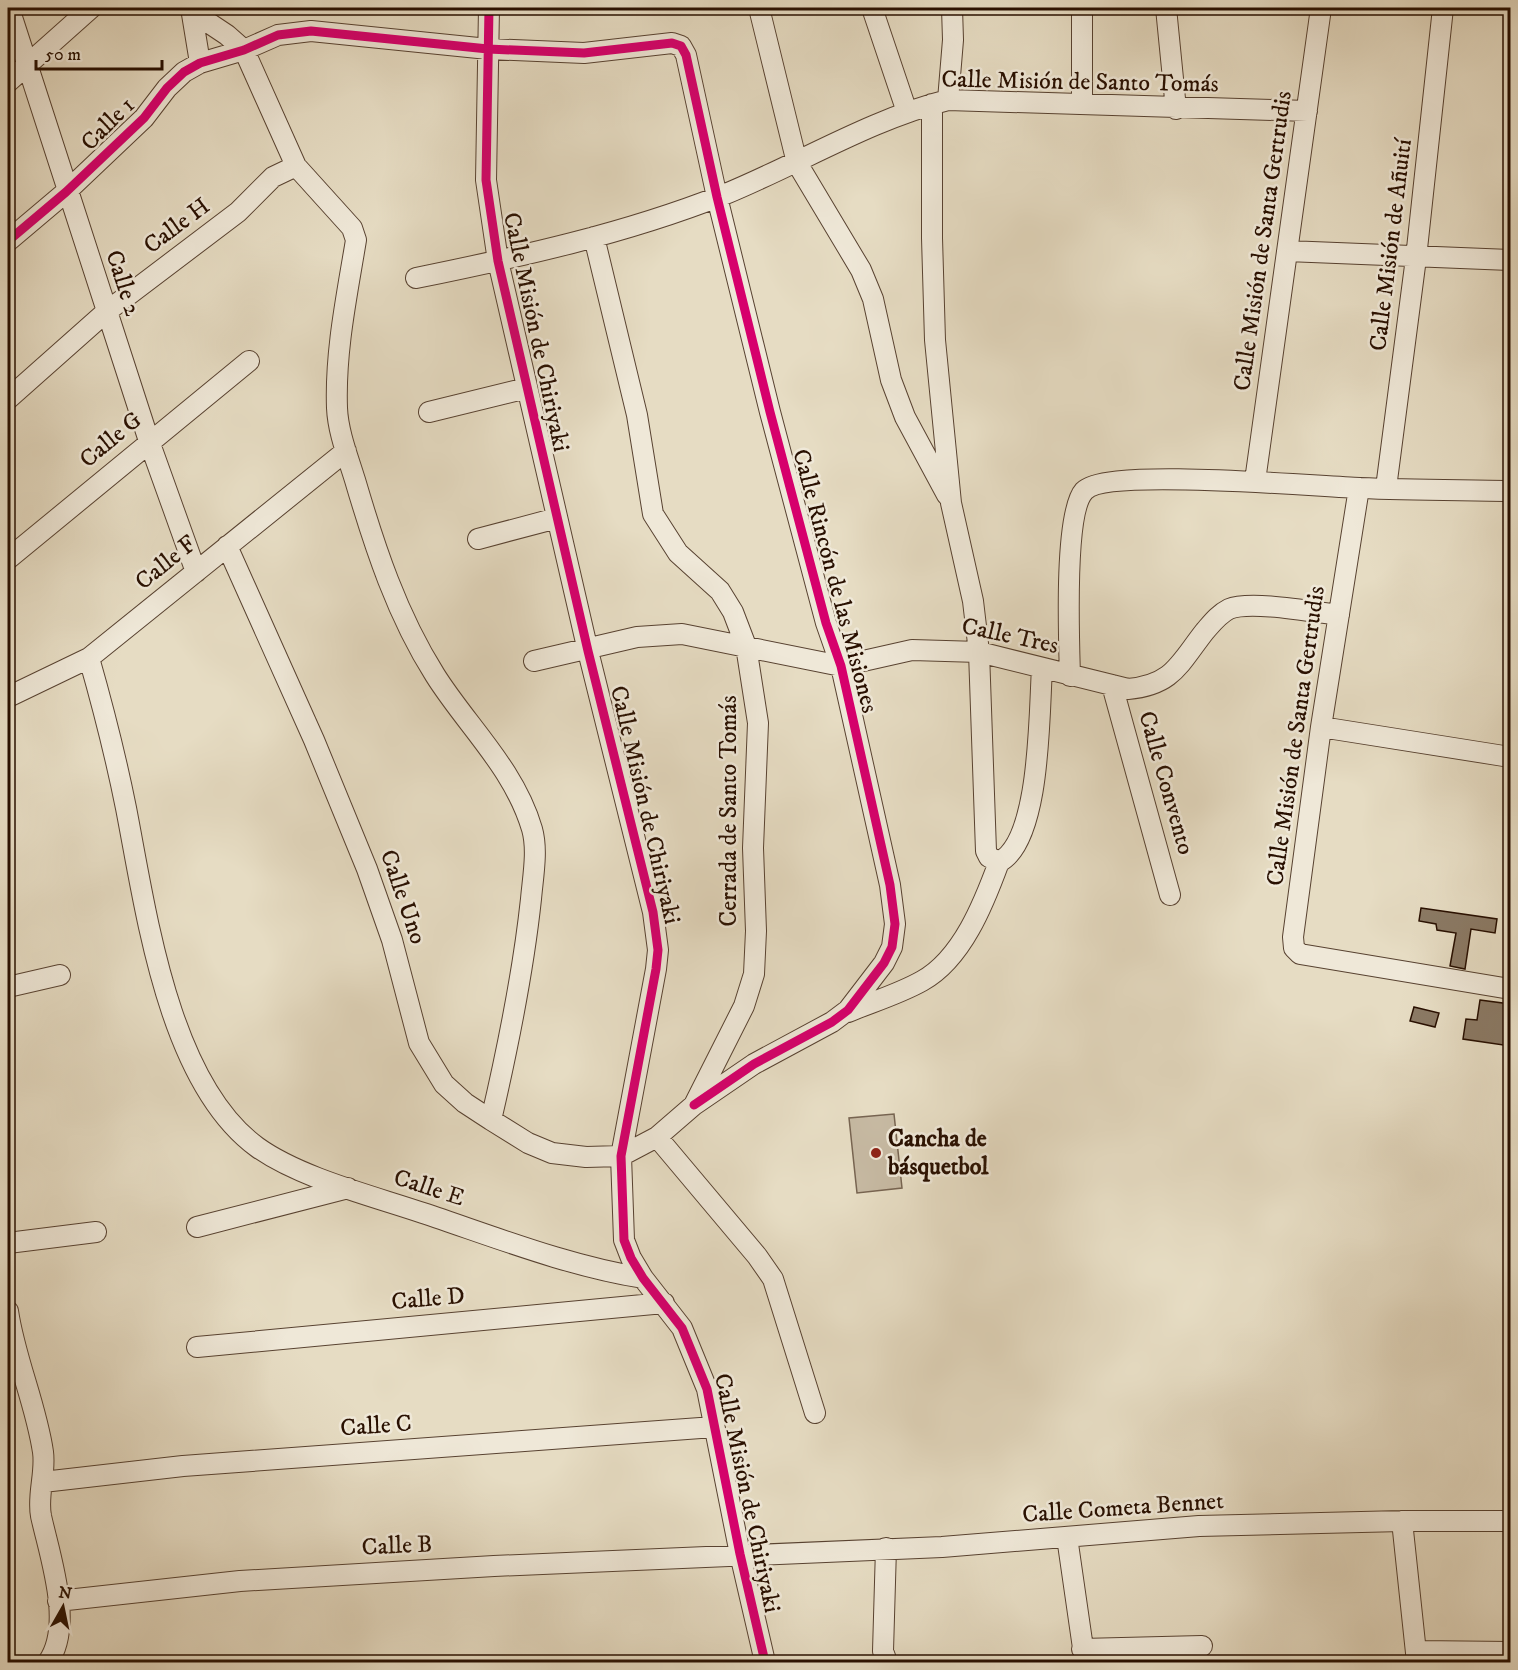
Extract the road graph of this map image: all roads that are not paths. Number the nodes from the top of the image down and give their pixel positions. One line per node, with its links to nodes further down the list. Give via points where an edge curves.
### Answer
1 (9, 8): 16 (street, Calle 2)
2 (91, 8): 16 (street)
3 (489, 8): 13 (street, Calle Misión de Chiriyaki)
4 (759, 8): 23 (street)
5 (872, 8): 22 (street)
6 (952, 8): 18 (street, via 953,40)
7 (1082, 8): 19 (street)
8 (1166, 8): 20 (street)
9 (1321, 8): 21 (street, Calle Misión de Santa Gertrudis)
10 (1443, 8): 30 (street, Calle Misión de Añuití)
11 (191, 9): 14 (street); 15 (street)
12 (681, 46): 13 (street, Calle 1, via 672,43 584,53); 26 (street, Calle Rincón de las Misiones)
13 (488, 49): 14 (street, Calle 1, via 311,31 278,35); 32 (street, Calle Misión de Chiriyaki, via 486,180)
14 (244, 50): 15 (street, Calle 1); 24 (street)
15 (200, 63): 25 (street, Calle 1, via 167,88 144,118)
16 (28, 64): 17 (street); 25 (street, Calle 2)
17 (8, 82)
18 (940, 102): 19 (street, Calle Misión de Santo Tomás); 22 (street, Calle Misión de Santo Tomás); 45 (street, via 932,238 935,340)
19 (1082, 103): 20 (street, Calle Misión de Santo Tomás)
20 (1176, 109): 21 (street, Calle Misión de Santo Tomás)
21 (1307, 111): 29 (street, Calle Misión de Santa Gertrudis)
22 (907, 112): 23 (street, Calle Misión de Santo Tomás)
23 (797, 163): 26 (street, Calle Misión de Santo Tomás); 45 (street, via 861,270 873,299 891,380 904,417)
24 (296, 166): 34 (street, Calle H, via 273,177 238,212); 40 (street, via 342,216 356,240 340,339 337,409)
25 (66, 192): 28 (street, Calle 1); 34 (street, Calle 2)
26 (717, 197): 27 (street, Calle Misión de Santo Tomás); 57 (street, Calle Rincón de las Misiones, via 825,623)
27 (594, 237): 32 (street, Calle Misión de Santo Tomás); 52 (street, Cerrada de Santo Tomás, via 637,415 653,514 678,553 720,591)
28 (8, 241)
29 (1287, 251): 30 (street); 41 (street, Calle Misión de Santa Gertrudis)
30 (1416, 258): 31 (street); 43 (street, Calle Misión de Añuití)
31 (1510, 260)
32 (498, 261): 33 (street, Calle Misión de Santo Tomás); 36 (street, Calle Misión de Chiriyaki)
33 (416, 278)
34 (106, 312): 37 (street, Calle H); 39 (street, Calle 2)
35 (249, 361): 39 (street, Calle G)
36 (527, 388): 38 (street); 46 (street, Calle Misión de Chiriyaki)
37 (8, 399)
38 (429, 412)
39 (149, 441): 49 (street, Calle G); 50 (street, Calle 2)
40 (346, 451): 48 (street, Calle F); 71 (street, via 370,531 413,639 452,701 495,753 532,829 534,851 518,998)
41 (1256, 481): 42 (street); 59 (street, via 1143,481 1091,485 1083,492 1069,569)
42 (1359, 488): 43 (street); 51 (street, Calle Misión de Santa Gertrudis)
43 (1386, 488): 44 (street)
44 (1510, 491)
45 (951, 503): 54 (street, via 973,601)
46 (557, 518): 47 (street); 53 (street, Calle Misión de Chiriyaki)
47 (478, 539)
48 (227, 546): 50 (street, Calle F); 71 (street, Calle Uno, via 367,869 392,940 419,1043 444,1084)
49 (8, 559)
50 (196, 572): 55 (street, Calle F)
51 (1339, 615): 60 (street, Calle Tres, via 1294,609 1229,609 1216,618 1171,675 1150,687 1128,689); 62 (street, Calle Misión de Santa Gertrudis)
52 (746, 646): 53 (street, Calle Tres, via 661,634); 57 (street, Calle Tres); 70 (street, Cerrada de Santo Tomás, via 758,723 753,848 754,974 744,1006)
53 (588, 651): 56 (street, Calle Tres); 73 (street, Calle Misión de Chiriyaki, via 653,912 658,950)
54 (979, 652): 57 (street, Calle Tres, via 912,650); 58 (street, Calle Tres); 64 (street, via 986,851)
55 (89, 658): 61 (street, Calle F); 74 (street, Calle E, via 162,973 177,1027 194,1066 218,1108 258,1148)
56 (534, 661)
57 (841, 666): 69 (street, Calle Rincón de las Misiones, via 890,885 895,924 892,948 884,963)
58 (1042, 668): 59 (street, Calle Tres); 64 (street, via 1030,805 1015,850)
59 (1070, 676): 60 (street, Calle Tres)
60 (1112, 685): 65 (street, Calle Convento)
61 (8, 697)
62 (1321, 727): 63 (street); 68 (street, Calle Misión de Santa Gertrudis, via 1294,948 1300,954)
63 (1510, 758)
64 (999, 862): 69 (street, via 982,908 945,964 922,981)
65 (1170, 895)
66 (60, 975): 67 (street)
67 (8, 987)
68 (1510, 989)
69 (843, 1014): 70 (street, Calle Rincón de las Misiones, via 754,1064)
70 (694, 1105): 72 (street, Cerrada de Santo Tomás)
71 (491, 1120): 73 (street, Calle Uno, via 552,1153)
72 (657, 1137): 73 (street, Cerrada de Santo Tomás); 82 (street, via 773,1279)
73 (621, 1156): 78 (street, Calle Misión de Chiriyaki, via 624,1240)
74 (348, 1188): 75 (street); 78 (street, Calle E, via 585,1266)
75 (197, 1227)
76 (96, 1232): 77 (street)
77 (8, 1243)
78 (644, 1278): 79 (street, Calle Misión de Chiriyaki)
79 (664, 1303): 81 (street, Calle D); 83 (street, Calle Misión de Chiriyaki, via 695,1355)
80 (8, 1311): 84 (street, via 44,1455)
81 (197, 1347)
82 (814, 1413)
83 (714, 1427): 84 (street, Calle C, via 183,1466); 89 (street, Calle Misión de Chiriyaki)
84 (42, 1482): 90 (street, via 41,1513)
85 (1402, 1521): 86 (street, Calle Cometa Bennet); 87 (street, Calle Cometa Bennet, via 1199,1526); 94 (street)
86 (1510, 1521)
87 (1067, 1537): 88 (street, Calle Cometa Bennet); 93 (street)
88 (886, 1548): 89 (street, Calle Cometa Bennet); 97 (street, via 883,1651)
89 (740, 1554): 90 (street, Calle B, via 240,1581); 96 (street, Calle Misión de Chiriyaki)
90 (58, 1600): 95 (street, via 58,1637)
91 (1202, 1647): 93 (street)
92 (1510, 1652): 94 (street)
93 (1083, 1655)
94 (1417, 1657)
95 (48, 1662)
96 (765, 1662)
97 (887, 1662)

